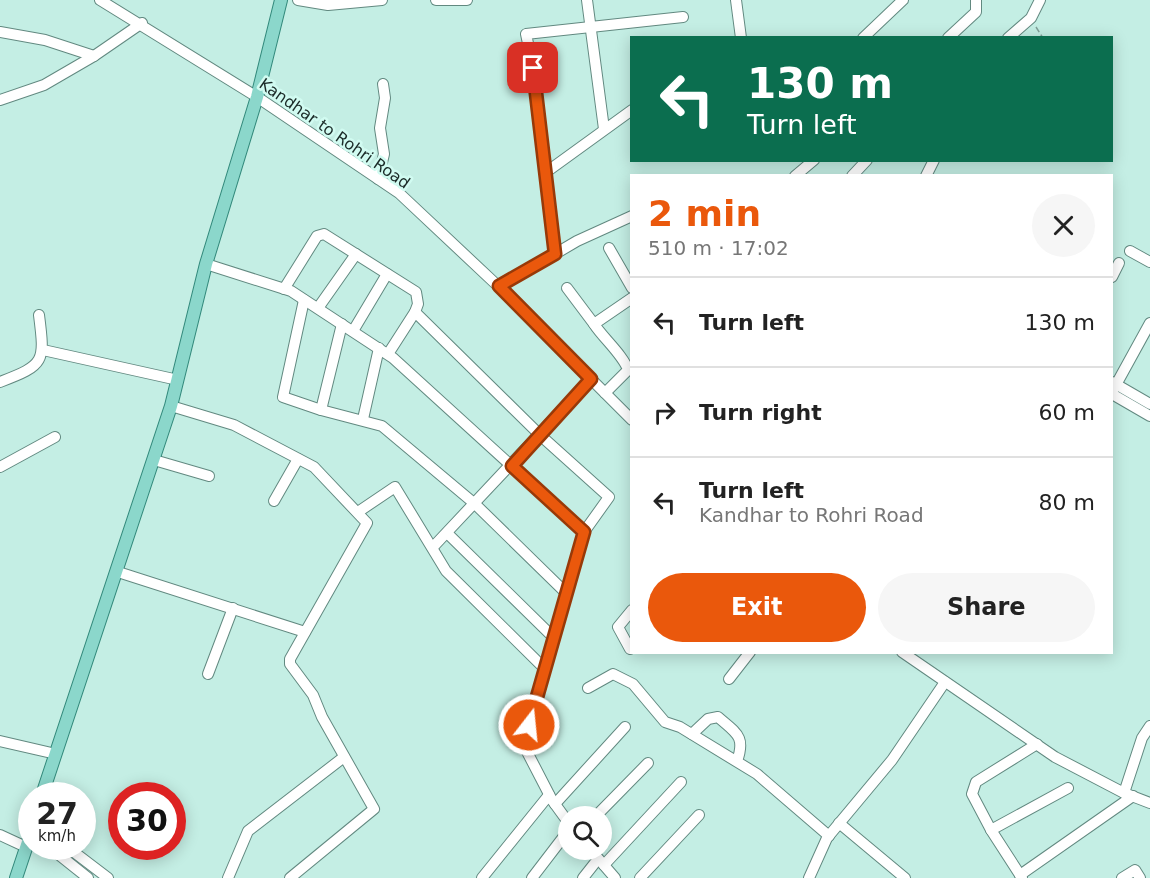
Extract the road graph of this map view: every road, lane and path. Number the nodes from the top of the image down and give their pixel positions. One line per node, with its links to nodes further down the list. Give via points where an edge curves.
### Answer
1 (100, 0): 13 (street, Kandhar to Rohri Road)
2 (281, 0): 22 (main road)
3 (298, 0): 4 (street, via 328,5)
4 (382, 0)
5 (436, 0): 6 (street)
6 (467, 0)
7 (587, 0): 14 (street)
8 (736, 0): 16 (street)
9 (903, 0): 17 (street)
10 (976, 0): 18 (street, via 976,12)
11 (1040, 0): 19 (street, via 1031,18)
12 (683, 17): 14 (street)
13 (142, 23): 20 (street); 22 (street, Kandhar to Rohri Road)
14 (590, 28): 25 (street); 28 (street, via 526,34)
15 (0, 32): 20 (street, via 45,40)
16 (741, 36)
17 (864, 36)
18 (950, 36)
19 (1010, 36)
20 (94, 56): 23 (street, via 44,85)
21 (383, 84): 31 (street, via 380,128 384,154)
22 (257, 97): 31 (street, Kandhar to Rohri Road); 39 (main road)
23 (0, 100)
24 (630, 111): 25 (street)
25 (604, 129): 28 (street)
26 (812, 162): 29 (street)
27 (865, 162): 30 (street)
28 (545, 173): 36 (street)
29 (797, 174)
30 (854, 174)
31 (378, 179): 43 (street, Kandhar to Rohri Road, via 399,193)
32 (630, 217): 36 (street)
33 (609, 248): 42 (street)
34 (1130, 251): 37 (street)
35 (356, 254): 40 (street); 45 (street, via 321,234); 48 (street)
36 (555, 254): 43 (street)
37 (1150, 262)
38 (1119, 263): 41 (street)
39 (206, 264): 45 (street); 59 (main road)
40 (387, 274): 49 (street, via 416,292); 54 (street)
41 (1113, 275)
42 (630, 285)
43 (499, 286): 58 (street, Kandhar to Rohri Road)
44 (567, 288): 53 (street)
45 (284, 289): 47 (street)
46 (630, 299): 53 (street)
47 (304, 300): 48 (street); 67 (street, via 283,397)
48 (318, 308): 52 (street)
49 (415, 312): 56 (street); 71 (street)
50 (39, 315): 55 (street)
51 (1150, 323): 61 (street)
52 (342, 324): 54 (street); 67 (street)
53 (594, 324): 57 (street)
54 (353, 331): 56 (street)
55 (43, 350): 59 (street); 60 (street, via 32,370)
56 (384, 351): 70 (street); 75 (street)
57 (630, 370): 64 (street)
58 (591, 379): 64 (street, Kandhar to Rohri Road); 71 (street)
59 (178, 380): 66 (main road)
60 (0, 382)
61 (1113, 386)
62 (1113, 388): 65 (street)
63 (1113, 389): 68 (street)
64 (605, 393): 69 (street, Kandhar to Rohri Road)
65 (1150, 404)
66 (171, 406): 73 (street, via 234,425); 74 (main road)
67 (321, 410): 70 (street)
68 (1150, 416)
69 (630, 418)
70 (363, 419): 79 (street, via 382,426)
71 (540, 435): 75 (street); 81 (street, via 609,497)
72 (55, 437): 76 (street)
73 (298, 459): 78 (street); 80 (street, via 314,467)
74 (154, 460): 77 (street); 84 (main road)
75 (512, 466): 79 (street); 81 (street)
76 (0, 468)
77 (209, 476)
78 (274, 501)
79 (475, 504): 82 (street); 85 (street)
80 (358, 512): 83 (street, via 395,487); 88 (street, via 367,523)
81 (584, 532): 85 (street)
82 (447, 533): 83 (street); 89 (street)
83 (433, 547): 93 (street, via 446,572)
84 (118, 572): 86 (street); 103 (main road)
85 (566, 593): 89 (street)
86 (233, 608): 88 (street); 94 (street)
87 (630, 612): 90 (street, via 618,627)
88 (305, 632): 104 (street, via 290,664 316,701)
89 (554, 637): 93 (street)
90 (630, 649)
91 (748, 654): 95 (street)
92 (905, 654): 96 (street)
93 (545, 669): 111 (street, via 523,744)
94 (208, 674)
95 (729, 679)
96 (945, 682): 102 (street); 116 (street, via 892,760)
97 (588, 688): 100 (street, via 608,675 618,675 633,684 664,722)
98 (1150, 726): 110 (street, via 1142,738)
99 (625, 727): 111 (street)
100 (692, 734): 105 (street); 105 (street, via 708,719 718,717 741,740)
101 (0, 741): 103 (street)
102 (1037, 744): 110 (street); 117 (street, via 976,782 972,794)
103 (56, 754): 107 (main road)
104 (344, 757): 130 (street, via 248,831); 131 (street, via 374,809)
105 (737, 761): 119 (street)
106 (648, 762): 113 (street)
107 (46, 782)
108 (681, 782): 125 (street)
109 (1068, 788): 117 (street)
110 (1129, 794): 112 (street); 126 (street)
111 (552, 799): 114 (street); 132 (street)
112 (1150, 802)
113 (606, 806)
114 (558, 808)
115 (699, 814): 136 (street)
116 (839, 823): 119 (street); 138 (street)
117 (991, 830): 126 (street)
118 (0, 835): 120 (street)
119 (829, 836): 137 (street)
120 (18, 843)
121 (558, 844): 133 (street)
122 (22, 860): 127 (main road)
123 (66, 860): 128 (street)
124 (84, 860): 129 (street)
125 (601, 862): 134 (street); 135 (street)
126 (1021, 876)
127 (16, 878)
128 (88, 878)
129 (108, 878)
130 (228, 878)
131 (290, 878)
132 (482, 878)
133 (532, 878)
134 (584, 878)
135 (615, 878)
136 (640, 878)
137 (808, 878)
138 (905, 878)
139 (1122, 878): 140 (street, via 1135,870)
140 (1140, 878)

